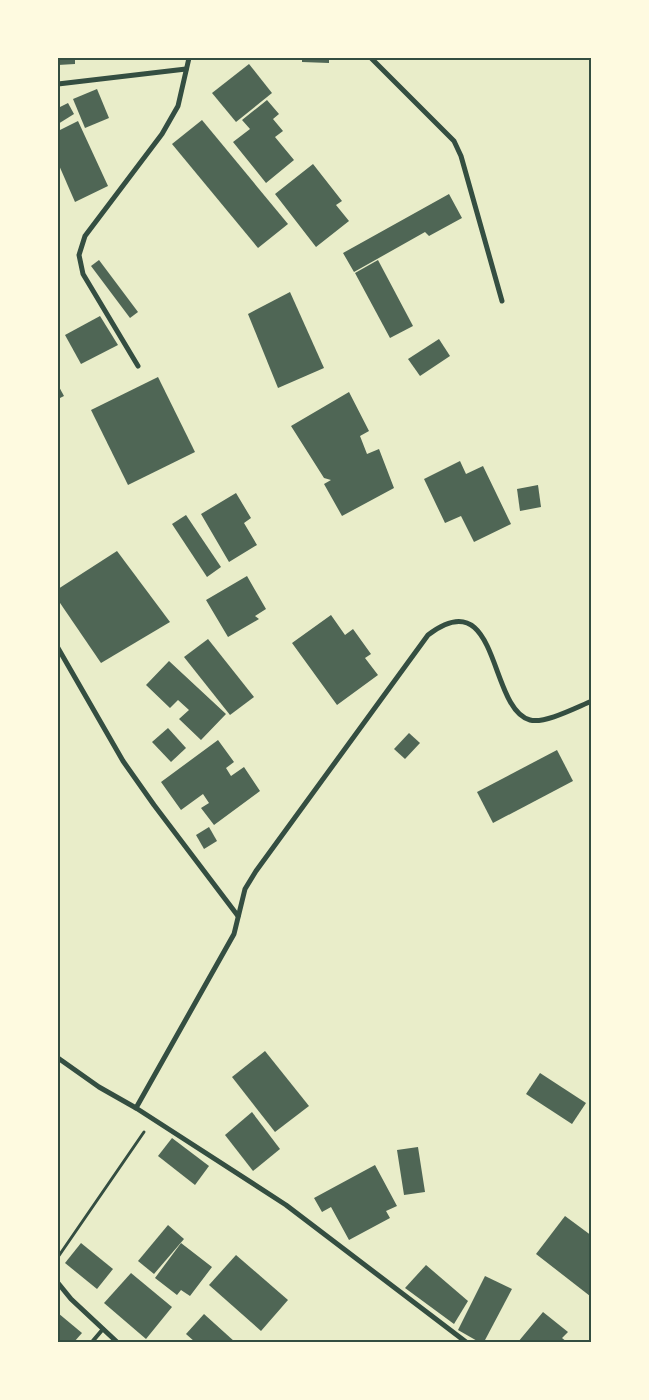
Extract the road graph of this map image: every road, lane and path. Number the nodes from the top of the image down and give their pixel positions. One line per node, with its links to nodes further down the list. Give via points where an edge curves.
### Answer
1 (189, 58): 3 (street)
2 (370, 58): 5 (street, via 454,141)
3 (186, 69): 4 (street); 6 (street, via 178,106 162,134 85,236 78,255 83,274)
4 (58, 84)
5 (502, 301)
6 (138, 366)
7 (58, 648): 9 (street, via 128,768)
8 (592, 701): 9 (street, via 543,720 524,718 508,695 483,637 473,626 462,621 440,626 428,635 256,871 245,889)
9 (238, 916): 11 (street, via 234,934)
10 (58, 1058): 11 (street)
11 (136, 1108): 12 (street)
12 (152, 1119): 13 (path); 18 (street, via 286,1205)
13 (58, 1257)
14 (58, 1283): 15 (street)
15 (103, 1329): 16 (lane); 17 (street)
16 (92, 1342)
17 (116, 1342)
18 (466, 1342)

